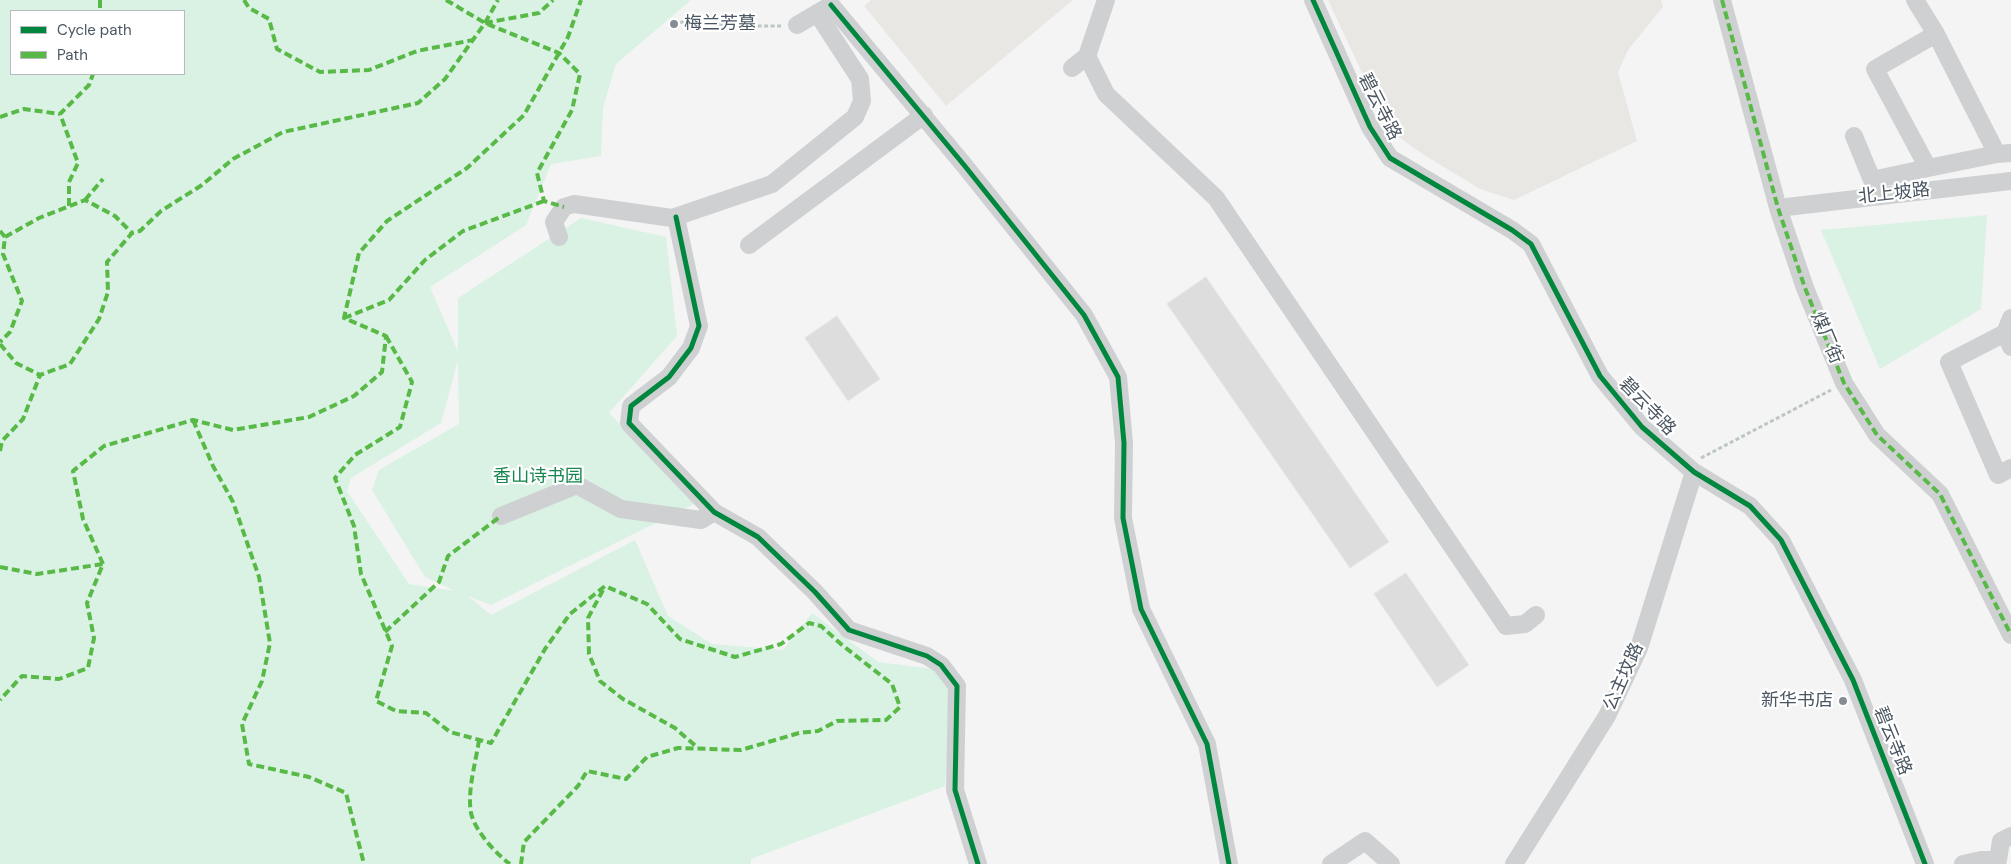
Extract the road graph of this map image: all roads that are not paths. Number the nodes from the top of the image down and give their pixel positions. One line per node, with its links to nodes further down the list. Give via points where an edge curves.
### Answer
1 (1106, 0): 8 (street)
2 (1313, 0): 21 (street, 碧云寺路, via 1370,127 1390,158 1531,244 1600,376 1642,427)
3 (1722, 0): 15 (street, 煤厂街)
4 (1915, 0): 7 (street)
5 (828, 6): 6 (street); 10 (street); 16 (street, via 860,79 862,100 855,117 772,184)
6 (797, 25)
7 (1936, 34): 12 (street); 13 (street, via 1875,69)
8 (1087, 56): 9 (street); 24 (street, via 1106,94 1216,198 1506,626 1525,624)
9 (1072, 68)
10 (924, 115): 18 (street); 29 (street, via 1084,315 1118,377 1124,443 1123,518 1141,609 1207,744)
11 (1854, 136): 13 (street, via 1872,180)
12 (2004, 154): 13 (street)
13 (1928, 168)
14 (2011, 181): 15 (street, 北上坡路)
15 (1778, 208): 25 (street, 煤厂街, via 1805,288 1844,383 1877,436 1940,494)
16 (676, 217): 17 (street, via 574,204 564,207 554,222); 22 (street, via 699,326 691,348 669,377 631,406 629,423)
17 (559, 237)
18 (749, 245)
19 (2009, 333): 20 (street, via 1949,362 1998,475)
20 (2011, 468)
21 (1691, 469): 27 (street, 碧云寺路, via 1750,506 1781,540 1853,680); 32 (street, 公主坟路, via 1639,648 1607,716)
22 (714, 512): 23 (street, via 701,520 621,509 577,485); 28 (street, via 758,538 815,592 849,630 927,656 941,665 958,686 956,790)
23 (501, 516)
24 (1536, 615)
25 (2011, 635)
26 (2011, 836): 33 (street, via 2001,841 1998,860)
27 (1923, 859)
28 (978, 864)
29 (1229, 864)
30 (1331, 864): 31 (street, via 1365,841)
31 (1391, 864)
32 (1514, 864)
33 (1962, 864)

